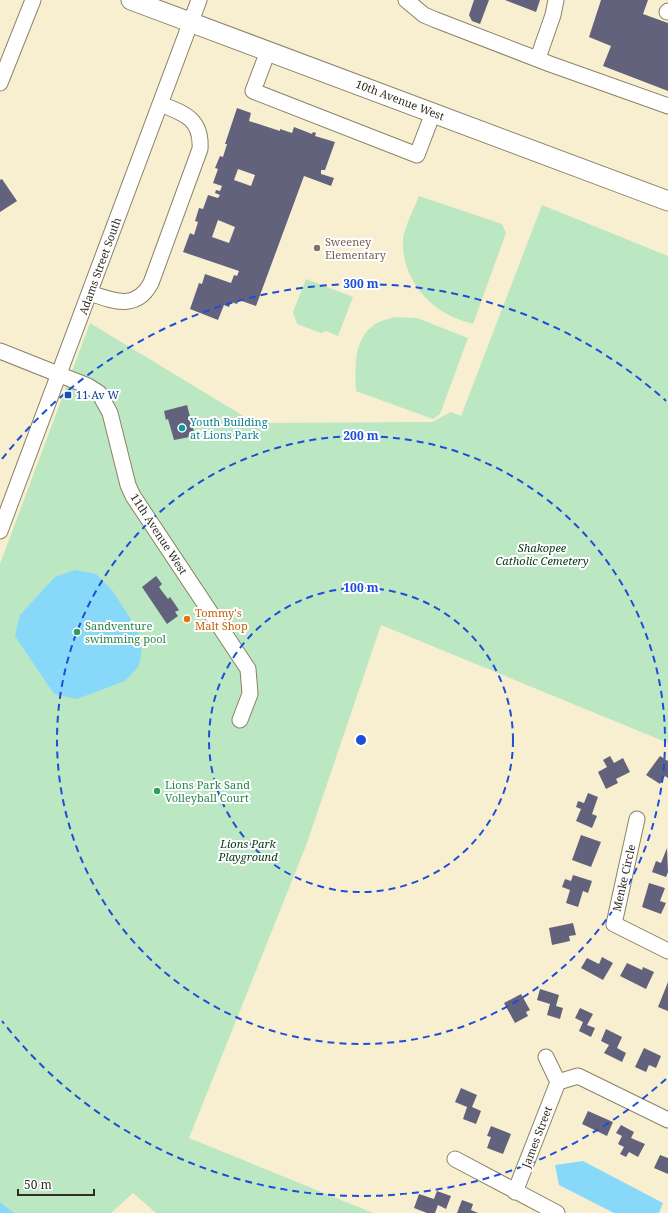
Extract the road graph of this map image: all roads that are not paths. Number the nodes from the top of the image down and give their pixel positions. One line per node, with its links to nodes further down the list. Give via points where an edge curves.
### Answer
1 (33, 0): 9 (street)
2 (131, 0): 6 (main road, 10th Avenue West)
3 (199, 0): 6 (street, Adams Street South)
4 (406, 0): 8 (street, via 424,15)
5 (556, 0): 8 (street)
6 (190, 22): 7 (main road, 10th Avenue West); 10 (street, Adams Street South)
7 (268, 51): 12 (main road, 10th Avenue West); 12 (street, via 253,92 417,155)
8 (538, 58): 11 (street)
9 (0, 83)
10 (160, 104): 14 (street, Adams Street South); 14 (street, via 189,117 197,128 200,149 153,276 147,290 128,302 116,302)
11 (668, 106)
12 (433, 113): 13 (main road, 10th Avenue West)
13 (668, 201)
14 (90, 293): 16 (street, Adams Street South)
15 (0, 351): 16 (street, 11th Avenue West)
16 (60, 373): 17 (street, Adams Street South); 18 (street, 11th Avenue West, via 88,386 103,399 110,413 133,496 248,669 250,694)
17 (0, 531)
18 (240, 720)
19 (637, 819): 20 (street, Menke Circle, via 614,924)
20 (668, 951)
21 (546, 1057): 22 (street)
22 (558, 1082): 23 (street, via 578,1076); 25 (street, James Street)
23 (668, 1119)
24 (455, 1159): 25 (street)
25 (516, 1192): 26 (street)
26 (557, 1213)

